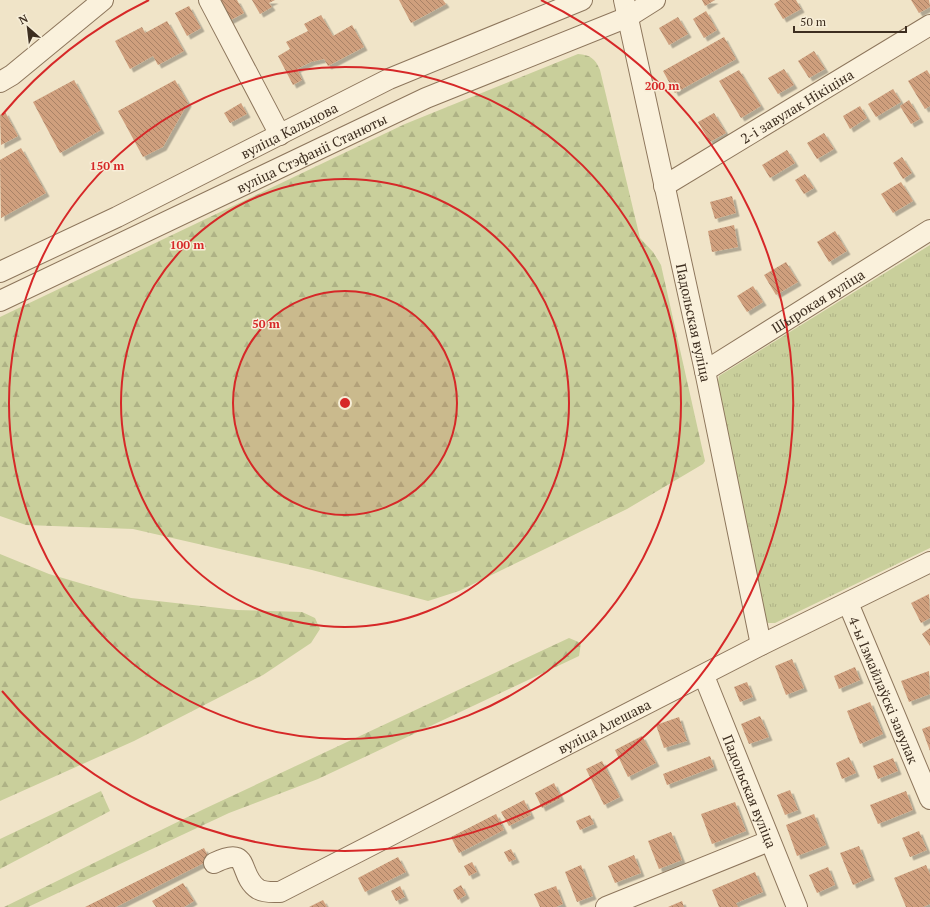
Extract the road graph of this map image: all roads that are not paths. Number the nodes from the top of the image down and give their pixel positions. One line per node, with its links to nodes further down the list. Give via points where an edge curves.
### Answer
1 (103, 0): 7 (street)
2 (209, 0): 8 (street)
3 (582, 0): 8 (street, вуліца Кальцова, via 389,79)
4 (655, 0): 5 (street, вуліца Стэфаніі Станюты)
5 (626, 8): 9 (street, Падольская вуліца); 12 (street, вуліца Стэфаніі Станюты, via 426,98)
6 (930, 25): 9 (street, 2-і завулак Нікіціна)
7 (0, 82)
8 (280, 135): 11 (street, вуліца Кальцова, via 117,217)
9 (664, 186): 13 (street, Падольская вуліца)
10 (930, 230): 13 (street, Шырокая вуліца)
11 (0, 272)
12 (0, 301)
13 (705, 371): 16 (street, Падольская вуліца)
14 (930, 562): 15 (street, вуліца Алешава)
15 (848, 603): 16 (street, вуліца Алешава); 18 (street, 4-ы Ізмайлаўскі завулак)
16 (761, 645): 17 (street, вуліца Алешава)
17 (704, 676): 19 (street, Падольская вуліца); 21 (street, вуліца Алешава)
18 (930, 799)
19 (769, 841): 22 (street); 23 (street, Падольская вуліца)
20 (214, 863): 21 (street, via 230,856 236,857 242,861 258,889)
21 (282, 900)
22 (606, 907)
23 (797, 907)

